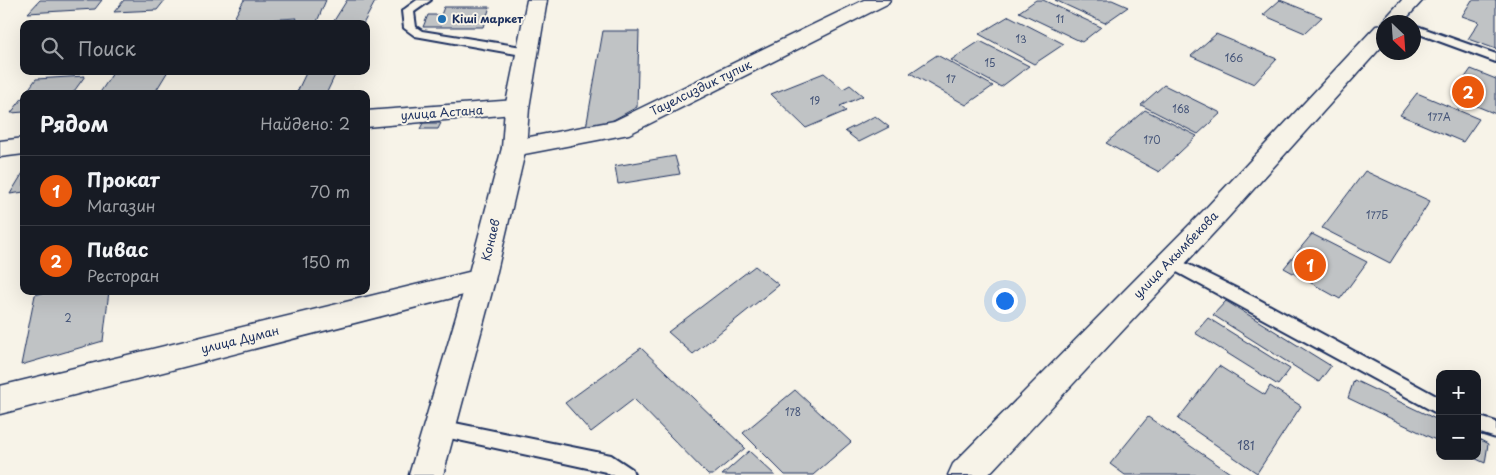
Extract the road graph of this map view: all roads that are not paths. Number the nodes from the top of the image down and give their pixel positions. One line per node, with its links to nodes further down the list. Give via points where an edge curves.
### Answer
1 (425, 0): 8 (lane, via 408,11 410,28 419,34)
2 (537, 0): 8 (street, Конаев)
3 (880, 0): 13 (street, Тауелсиздик тупик, via 620,128)
4 (1413, 0): 5 (street, улица Акымбекова)
5 (1400, 15)
6 (1421, 31): 9 (lane)
7 (1376, 41): 15 (street, улица Акымбекова)
8 (528, 52): 10 (street, Конаев)
9 (1496, 58)
10 (517, 108): 11 (street, улица Астана); 13 (street, Конаев)
11 (370, 119)
12 (20, 146): 14 (street)
13 (514, 148): 16 (street, Конаев)
14 (0, 149)
15 (1169, 261): 18 (lane); 24 (street, улица Акымбекова)
16 (481, 280): 17 (street, улица Думан); 20 (street, Конаев)
17 (0, 400)
18 (1436, 405)
19 (1481, 425): 21 (lane)
20 (440, 428): 22 (street, Конаев); 23 (lane, via 611,464)
21 (1496, 430)
22 (426, 475)
23 (625, 475)
24 (965, 475)

